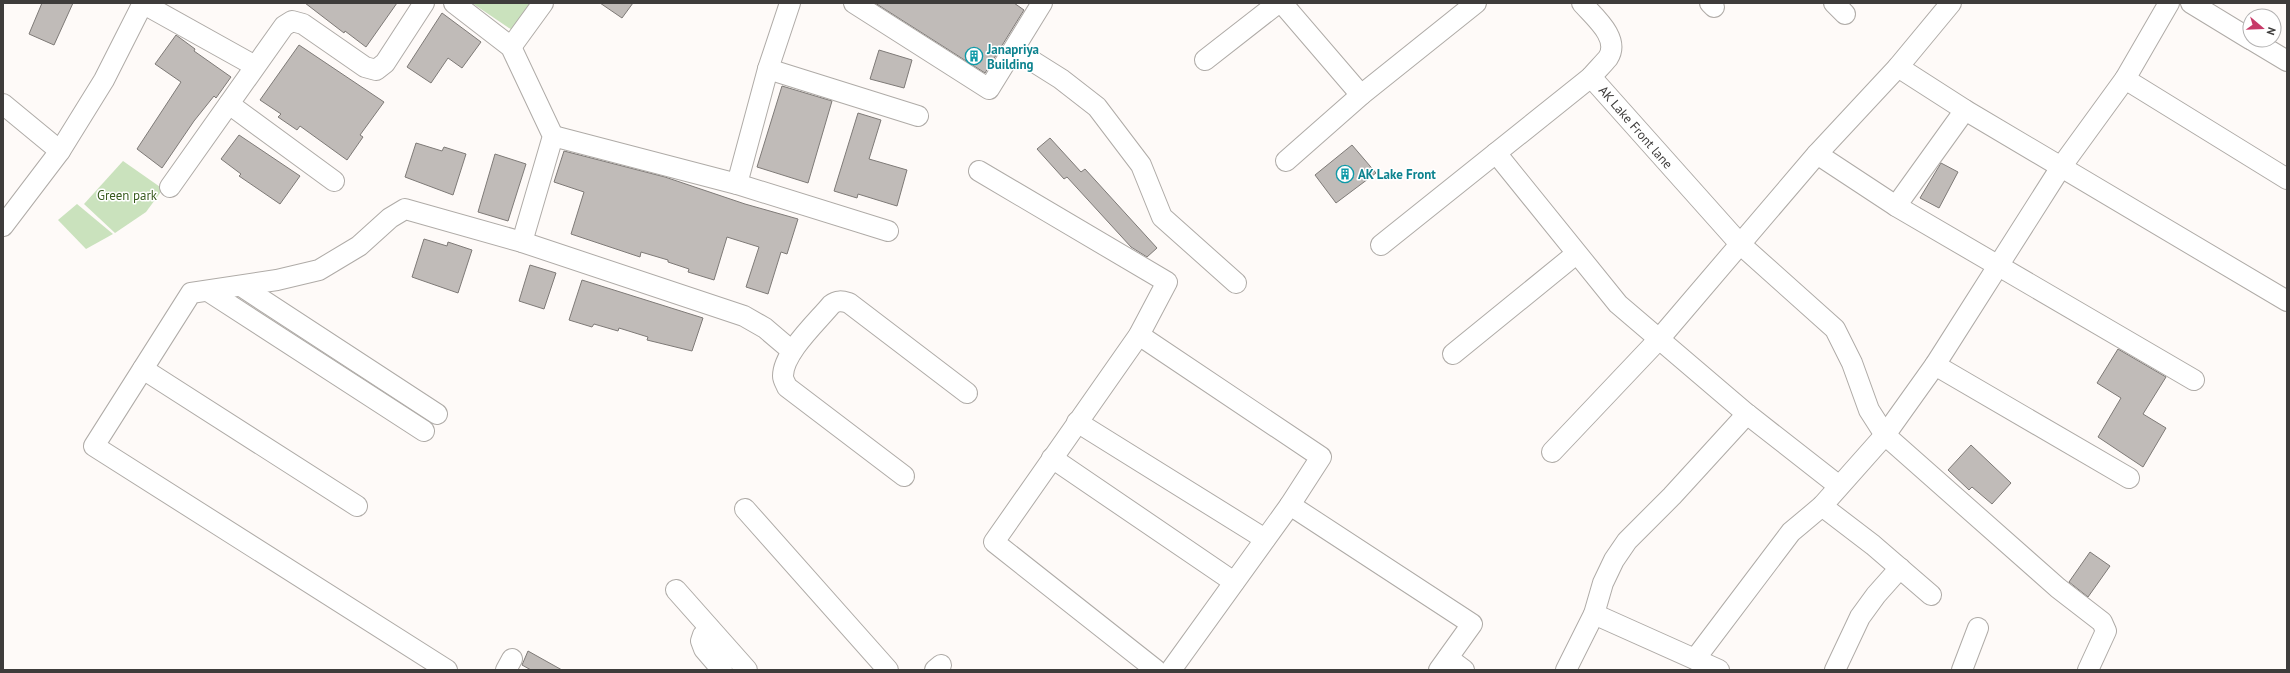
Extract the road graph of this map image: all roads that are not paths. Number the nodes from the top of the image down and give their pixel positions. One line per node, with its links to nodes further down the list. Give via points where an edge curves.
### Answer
1 (142, 3): 23 (street); 34 (street, via 104,80)
2 (424, 3): 23 (street, via 385,63 376,70 365,67 303,24 292,21 284,26)
3 (454, 3): 19 (street)
4 (542, 3): 19 (street)
5 (790, 3): 25 (street)
6 (854, 3): 7 (street, via 989,90)
7 (1042, 3)
8 (1051, 3): 9 (street)
9 (1054, 3)
10 (1278, 3): 21 (street)
11 (1282, 3): 28 (street)
12 (1582, 3): 26 (street, AK Lake Front lane, via 1606,31 1612,44 1609,57)
13 (1951, 3): 24 (street)
14 (2169, 3): 27 (street)
15 (2191, 3): 17 (street)
16 (1464, 7): 28 (street)
17 (2242, 34)
18 (2266, 48): 22 (street)
19 (516, 53): 33 (street)
20 (1026, 57): 52 (street, via 1061,79 1097,107 1141,165 1162,217)
21 (1205, 60)
22 (2287, 61)
23 (255, 66): 30 (street)
24 (1898, 67): 31 (street); 36 (street)
25 (768, 69): 32 (street); 42 (street)
26 (1591, 76): 35 (street); 48 (street, AK Lake Front lane)
27 (2125, 79): 38 (street); 40 (street)
28 (1361, 95): 37 (street)
29 (3, 104): 34 (street)
30 (229, 104): 41 (street); 43 (street)
31 (1965, 110): 38 (street); 44 (street)
32 (918, 116)
33 (553, 136): 42 (street); 47 (street)
34 (60, 151): 45 (street)
35 (1496, 153): 49 (street); 50 (street)
36 (1817, 154): 44 (street); 48 (street)
37 (1286, 161)
38 (2062, 167): 51 (street); 55 (street)
39 (979, 171): 56 (street, via 1167,282)
40 (2287, 179)
41 (334, 180)
42 (737, 184): 46 (street)
43 (170, 187)
44 (1896, 206): 51 (street)
45 (3, 226)
46 (888, 231)
47 (522, 242): 53 (street, via 405,210 390,218 359,246 319,270); 58 (street, via 744,316 765,328)
48 (1740, 244): 57 (street); 70 (street, AK Lake Front lane, via 1835,329 1852,364 1869,410)
49 (1381, 245)
50 (1576, 254): 57 (street, via 1618,304); 59 (street)
51 (1998, 266): 60 (street); 62 (street)
52 (1236, 283)
53 (241, 286): 54 (street); 63 (street)
54 (208, 291): 61 (street, via 191,293); 65 (street)
55 (2287, 301)
56 (1139, 335): 68 (street); 76 (street, via 1321,457)
57 (1660, 338): 67 (street); 71 (street)
58 (792, 351): 64 (street, via 831,305 843,301); 73 (street, via 784,367 783,377 787,387)
59 (1453, 354)
60 (1935, 365): 70 (street); 74 (street)
61 (143, 369): 77 (street); 90 (street, via 94,446)
62 (2194, 380)
63 (389, 383): 65 (street); 66 (street)
64 (967, 393)
65 (377, 401): 69 (street)
66 (437, 414)
67 (1747, 414): 75 (street); 85 (street, via 1627,541 1603,583)
68 (1077, 422): 72 (street); 80 (street)
69 (424, 432)
70 (1885, 435): 75 (street); 100 (street, AK Lake Front lane, via 2058,588 2102,622 2106,631)
71 (1552, 452)
72 (1052, 458): 82 (street); 94 (street, via 994,542)
73 (904, 476)
74 (2129, 478)
75 (1838, 486): 78 (street)
76 (1290, 505): 80 (street); 88 (street, via 1472,624)
77 (357, 506)
78 (1822, 506): 81 (street); 89 (street, via 1791,532)
79 (745, 509): 93 (street)
80 (1265, 539): 82 (street)
81 (1900, 568): 84 (street); 98 (street, via 1860,617)
82 (1234, 582): 95 (street)
83 (676, 590): 87 (street)
84 (1931, 595)
85 (1594, 614): 89 (street); 97 (street)
86 (1978, 628): 99 (street)
87 (710, 629): 91 (street, via 701,641 704,649); 92 (street)
88 (1444, 664): 96 (street)
89 (1707, 666)
90 (447, 670)
91 (722, 670)
92 (746, 670)
93 (888, 670)
94 (1156, 670)
95 (1171, 670)
96 (1464, 670)
97 (1566, 670)
98 (1835, 670)
99 (1962, 670)
100 (2088, 670)

